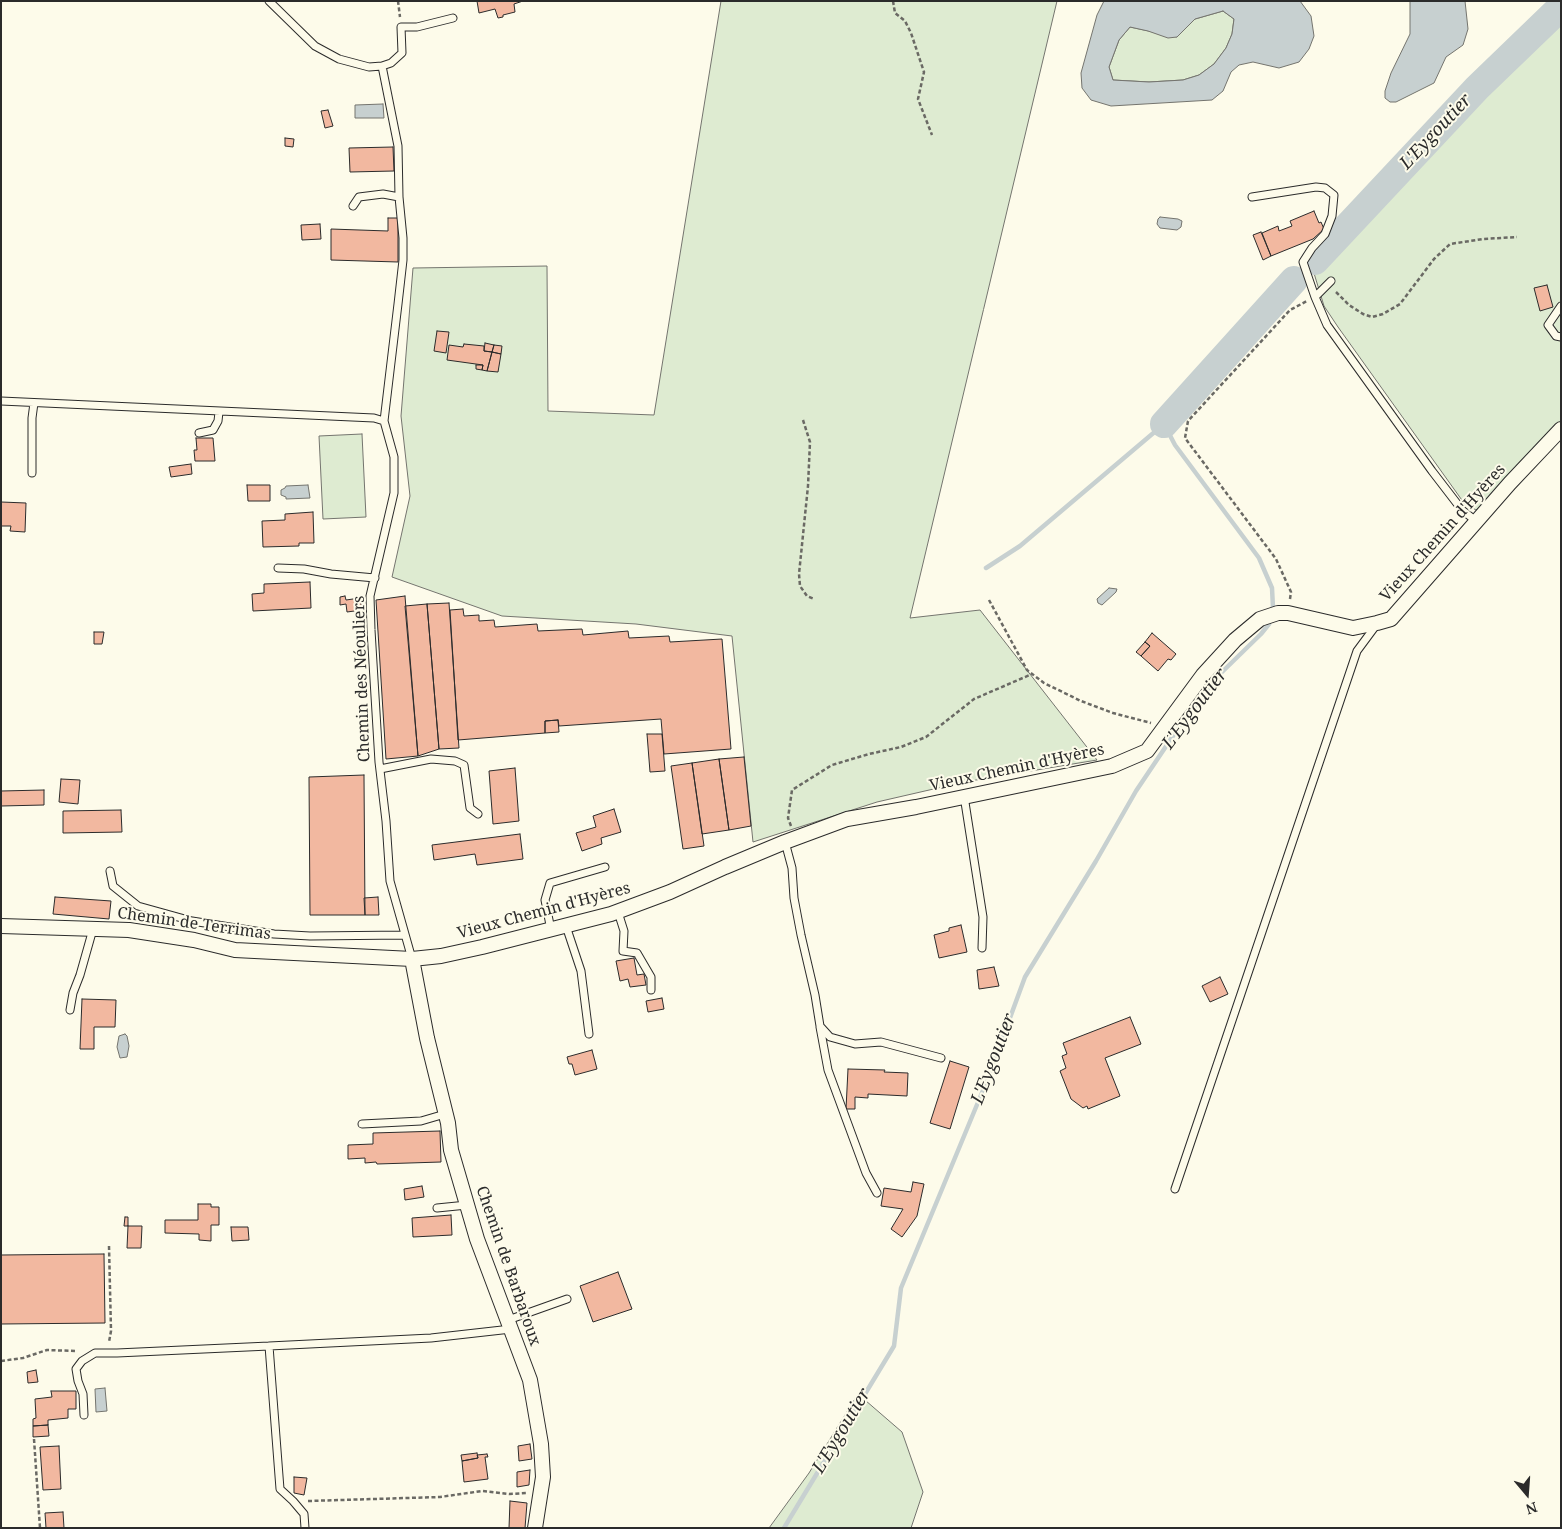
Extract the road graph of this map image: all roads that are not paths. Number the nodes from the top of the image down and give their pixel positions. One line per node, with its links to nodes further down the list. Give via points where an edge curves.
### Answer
1 (269, 1): 3 (lane, via 315,46 340,59 369,67)
2 (453, 18): 3 (lane, via 417,27 401,27 402,53)
3 (382, 66): 4 (lane, via 398,146)
4 (399, 197): 6 (lane, via 383,194 359,197); 14 (lane, via 402,260)
5 (1252, 197): 8 (lane, via 1316,187 1325,188 1334,195 1332,216 1324,234 1302,262)
6 (353, 206)
7 (1329, 283): 8 (lane)
8 (1315, 297): 18 (lane, via 1341,345 1432,471 1462,510)
9 (1561, 306): 10 (lane, via 1548,325 1556,336)
10 (1561, 337)
11 (1, 401): 12 (lane)
12 (34, 404): 13 (lane); 17 (lane)
13 (219, 412): 14 (lane); 16 (lane, via 213,430)
14 (384, 421): 20 (lane, Chemin des Néouliers, via 394,457 394,493)
15 (1561, 429): 18 (street, Vieux Chemin d'Hyères)
16 (199, 433)
17 (32, 473)
18 (1476, 521): 21 (street, Vieux Chemin d'Hyères, via 1391,619)
19 (278, 568): 20 (lane)
20 (374, 578): 22 (lane, Chemin des Néouliers, via 370,596 371,630)
21 (1377, 623): 23 (street, Vieux Chemin d'Hyères, via 1353,628 1288,613 1260,619 1235,640 1203,675 1147,751 1112,766); 43 (lane, via 1357,651)
22 (380, 769): 24 (lane, via 431,759 464,765 470,808); 33 (lane, Chemin des Néouliers, via 390,880)
23 (964, 796): 25 (street, Vieux Chemin d'Hyères, via 847,820); 34 (lane, via 983,917)
24 (478, 814)
25 (790, 840): 28 (street, Vieux Chemin d'Hyères); 38 (lane, via 794,898)
26 (605, 867): 32 (lane, via 550,883 545,900)
27 (110, 871): 33 (lane, via 113,886 138,906 192,922 274,934)
28 (618, 912): 30 (street, Vieux Chemin d'Hyères); 36 (lane, via 624,931 623,951 637,953 651,977)
29 (1, 926): 31 (street, Chemin de Terrimas)
30 (566, 926): 32 (street, Vieux Chemin d'Hyères); 39 (lane, via 581,971)
31 (93, 929): 35 (street, Chemin de Terrimas, via 129,930 235,950); 37 (lane)
32 (551, 930): 35 (street, Vieux Chemin d'Hyères, via 441,956)
33 (405, 935): 35 (lane, Chemin des Néouliers)
34 (982, 948)
35 (412, 959): 41 (street, Chemin de Barbaroux)
36 (651, 990)
37 (70, 1010)
38 (820, 1026): 40 (lane, via 830,1037 855,1044 881,1042); 44 (lane, via 828,1070 866,1173)
39 (589, 1034)
40 (941, 1058)
41 (446, 1114): 42 (lane, via 422,1121); 45 (street, Chemin de Barbaroux, via 451,1150)
42 (362, 1124)
43 (1175, 1189)
44 (877, 1193)
45 (467, 1205): 46 (lane); 48 (street, Chemin de Barbaroux)
46 (437, 1208)
47 (567, 1299): 48 (lane)
48 (509, 1324): 49 (lane, via 431,1338); 52 (street, Chemin de Barbaroux, via 530,1380 541,1444 543,1477)
49 (270, 1346): 50 (lane, via 95,1353 76,1369 83,1394); 51 (lane, via 280,1488 304,1514)
50 (84, 1415)
51 (305, 1528)
52 (535, 1528)

